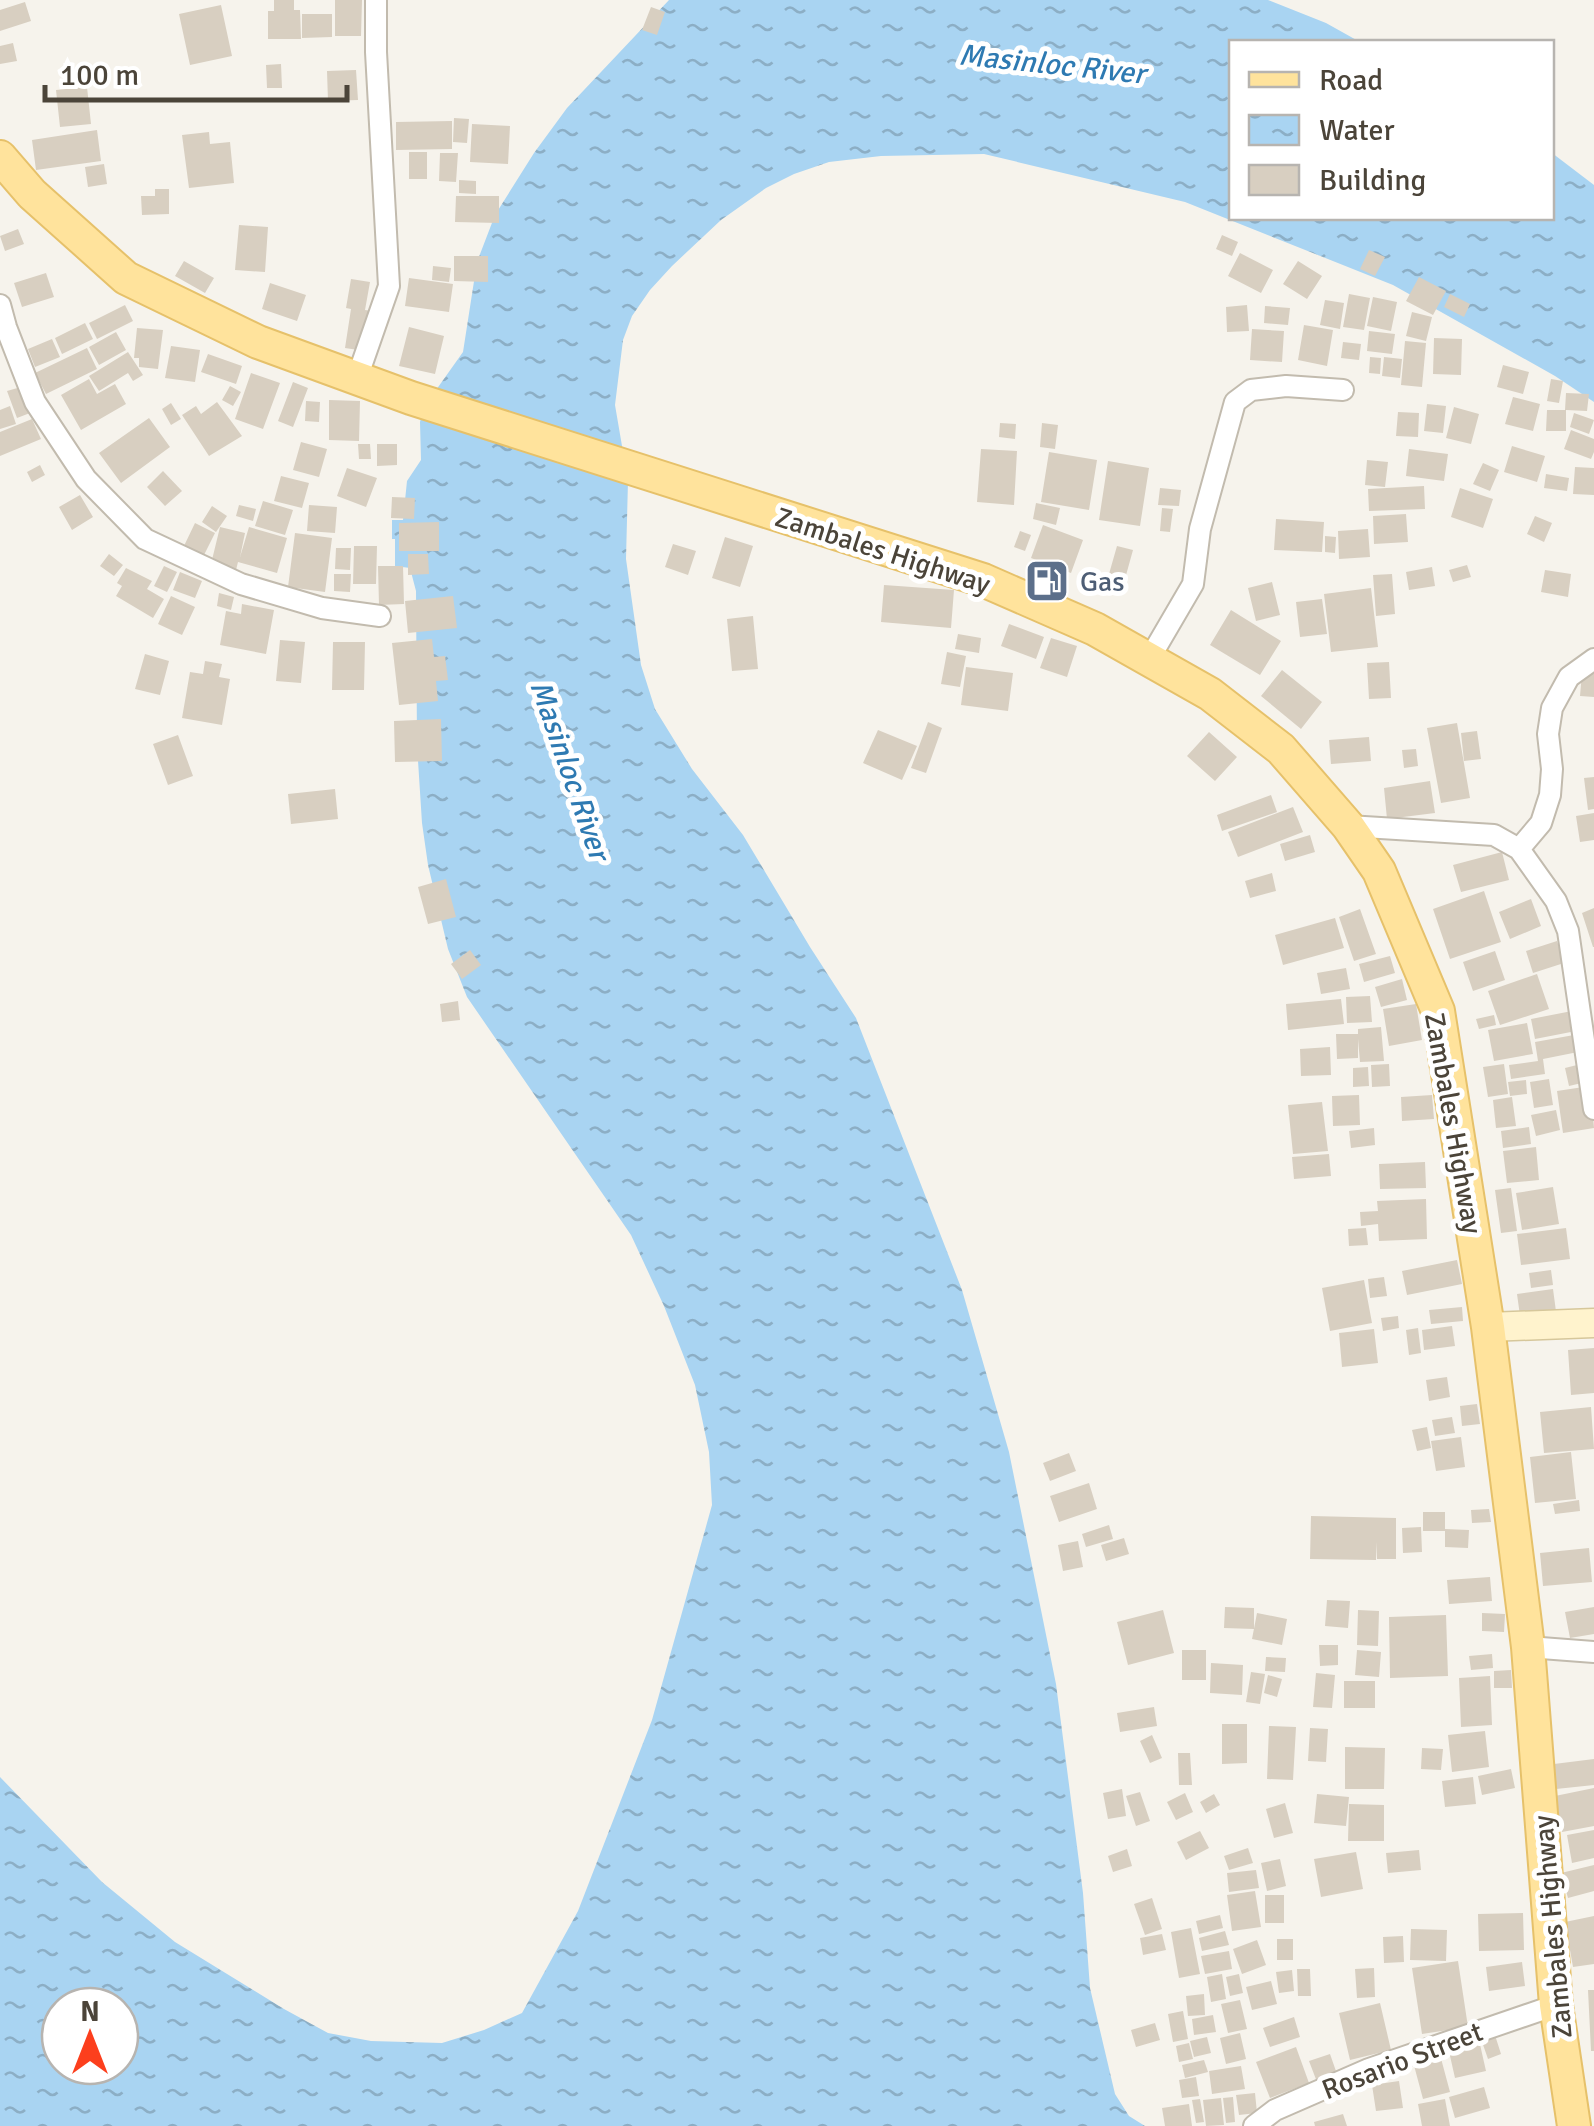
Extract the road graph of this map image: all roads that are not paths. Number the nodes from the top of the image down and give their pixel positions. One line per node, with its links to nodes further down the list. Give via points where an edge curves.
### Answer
1 (376, 0): 4 (street, via 389,286)
2 (0, 157): 4 (main road, Zambales Highway, via 126,278 258,342)
3 (0, 304): 6 (street, via 36,402 86,480 146,539 242,584 322,608)
4 (357, 378): 8 (main road, Zambales Highway, via 984,580 1095,629)
5 (1343, 390): 8 (street, via 1286,386 1251,390 1235,402 1200,529 1193,584)
6 (380, 616)
7 (1594, 659): 10 (street, via 1568,677 1552,708 1550,796 1541,823)
8 (1148, 661): 9 (main road, Zambales Highway, via 1210,694 1281,749)
9 (1348, 826): 10 (street, via 1494,835); 13 (main road, Zambales Highway, via 1379,871 1438,1011)
10 (1519, 850): 11 (street, via 1568,930)
11 (1594, 1109)
12 (1594, 1324): 13 (street)
13 (1488, 1326): 14 (main road, Zambales Highway)
14 (1528, 1647): 15 (street); 16 (main road, Zambales Highway)
15 (1594, 1652)
16 (1556, 2005): 17 (street, Rosario Street, via 1369,2068); 18 (main road, Zambales Highway)
17 (1254, 2126)
18 (1574, 2126)

